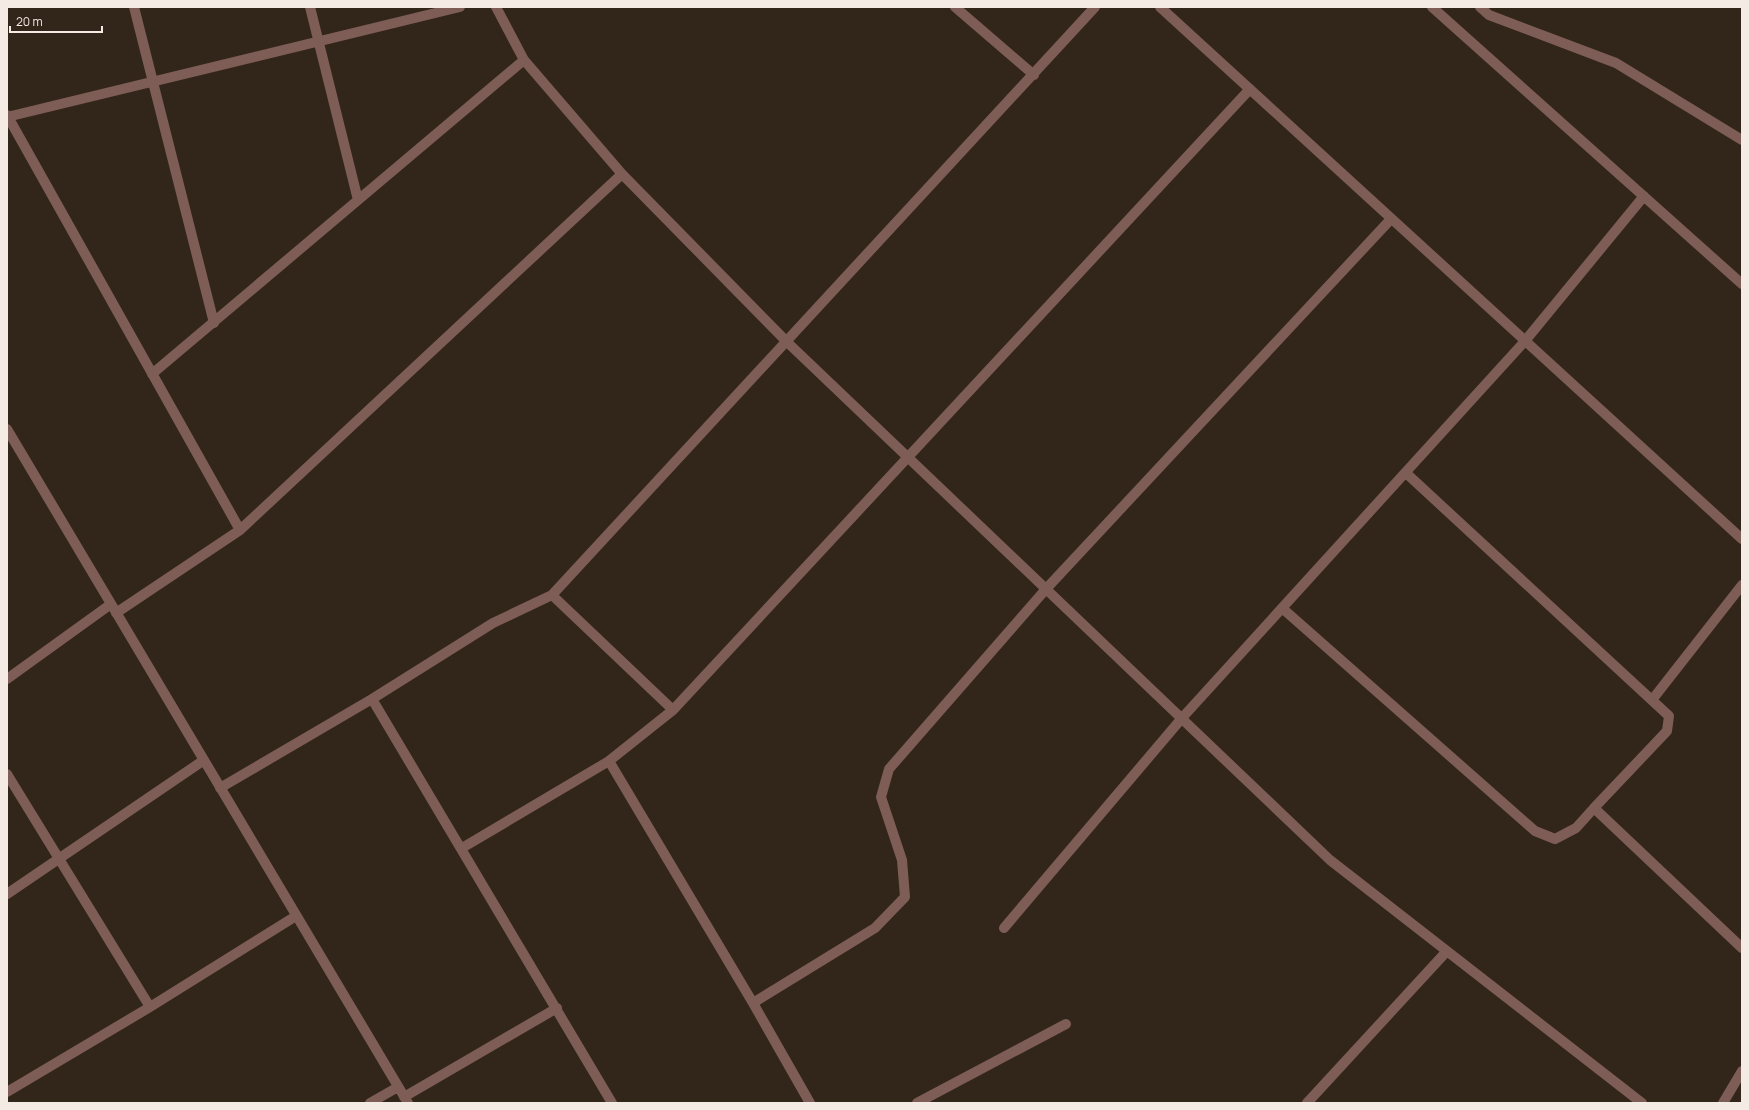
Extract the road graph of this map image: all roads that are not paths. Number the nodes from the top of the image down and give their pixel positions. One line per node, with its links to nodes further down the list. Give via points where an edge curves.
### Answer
1 (134, 7): 13 (street)
2 (310, 7): 10 (street)
3 (460, 7): 10 (street)
4 (496, 7): 11 (street)
5 (955, 7): 12 (street)
6 (1095, 7): 12 (street)
7 (1160, 7): 14 (street)
8 (1432, 7): 18 (street)
9 (1480, 7): 16 (street, via 1489,15 1616,63)
10 (318, 41): 13 (street); 19 (street)
11 (524, 60): 17 (street); 19 (street)
12 (1034, 75): 24 (street)
13 (153, 82): 15 (street); 22 (street)
14 (1250, 89): 20 (street); 27 (street)
15 (7, 116): 25 (street)
16 (1742, 140)
17 (622, 174): 24 (street); 29 (street)
18 (1644, 196): 21 (street); 23 (street)
19 (358, 200): 22 (street)
20 (1391, 218): 23 (street); 32 (street)
21 (1742, 284)
22 (214, 323): 25 (street)
23 (1525, 341): 28 (street); 30 (street)
24 (787, 342): 27 (street); 33 (street)
25 (152, 374): 29 (street)
26 (7, 429): 35 (street)
27 (909, 458): 32 (street); 39 (street)
28 (1406, 473): 34 (street); 38 (street)
29 (240, 530): 35 (street)
30 (1742, 539)
31 (1742, 585): 38 (street)
32 (1046, 589): 40 (street); 53 (street, via 889,768 881,797 902,860 905,896 875,928)
33 (552, 595): 37 (street, via 493,623); 39 (street)
34 (1282, 608): 40 (street); 45 (street, via 1535,831 1555,839 1576,828)
35 (114, 609): 36 (street); 41 (street)
36 (7, 679)
37 (372, 698): 44 (street); 46 (street)
38 (1652, 700): 45 (street, via 1669,716 1667,731)
39 (673, 710): 42 (street)
40 (1182, 718): 50 (street); 52 (street, via 1330,860)
41 (204, 760): 44 (street); 47 (street)
42 (609, 761): 46 (street); 53 (street)
43 (7, 774): 47 (street)
44 (220, 788): 49 (street)
45 (1594, 808): 51 (street)
46 (462, 848): 55 (street)
47 (59, 858): 48 (street); 54 (street)
48 (7, 894)
49 (296, 916): 54 (street); 58 (street)
50 (1004, 928)
51 (1742, 948)
52 (1447, 951): 65 (street); 66 (street)
53 (753, 1003): 63 (street)
54 (150, 1008): 59 (street)
55 (557, 1008): 60 (street); 62 (street)
56 (1066, 1024): 64 (street)
57 (1742, 1071): 67 (street)
58 (398, 1087): 60 (street); 61 (street)
59 (7, 1092)
60 (406, 1100)
61 (370, 1103)
62 (612, 1103)
63 (810, 1103)
64 (917, 1103)
65 (1307, 1103)
66 (1642, 1103)
67 (1723, 1103)

